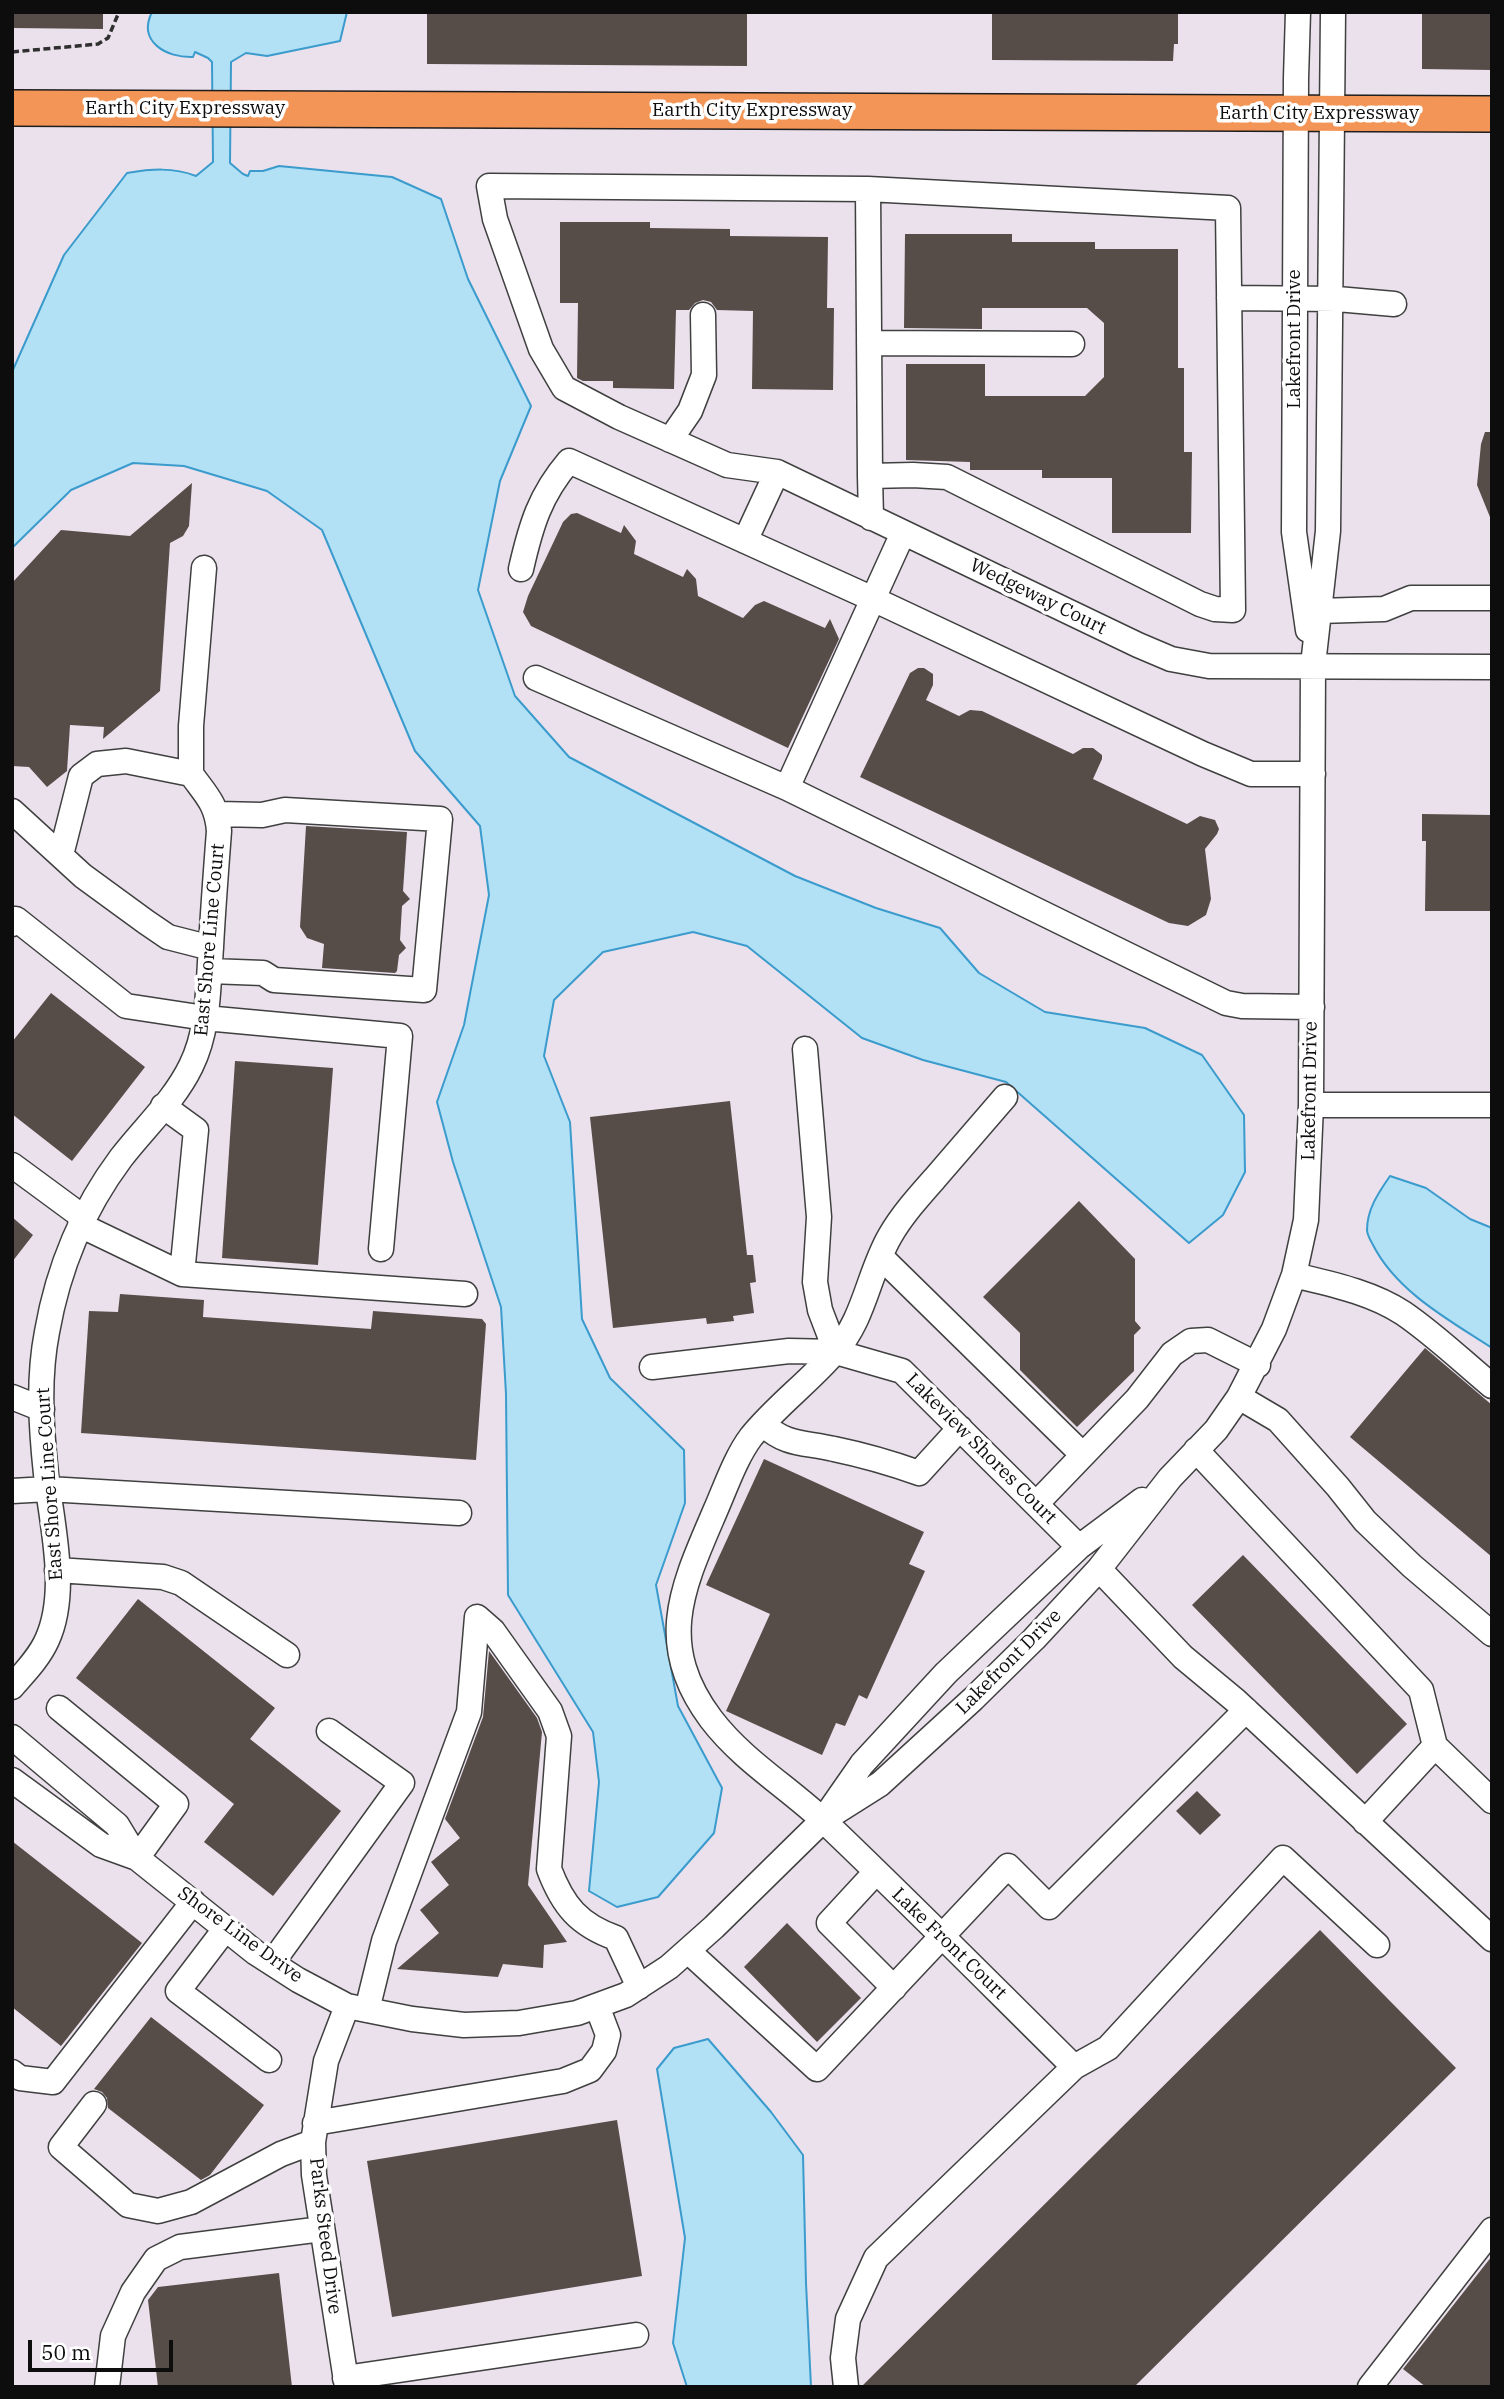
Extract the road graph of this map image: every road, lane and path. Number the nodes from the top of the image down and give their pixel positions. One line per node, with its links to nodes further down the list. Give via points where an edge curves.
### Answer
1 (119, 12): 4 (path, via 108,38 98,44)
2 (1298, 12): 6 (street, Lakefront Drive)
3 (1334, 12): 7 (street, Lakefront Drive)
4 (12, 52)
5 (12, 108): 6 (highway, Earth City Expressway)
6 (1296, 113): 7 (highway, Earth City Expressway); 11 (street, Lakefront Drive)
7 (1333, 113): 8 (highway, Earth City Expressway); 12 (street, Lakefront Drive)
8 (1492, 114)
9 (868, 189): 10 (street, via 1228,208); 15 (street); 17 (street, Wedgeway Court, via 489,186 495,219 541,349 564,388)
10 (1229, 298): 11 (street); 19 (street, via 1233,610 1200,604 947,477)
11 (1296, 299): 12 (street); 28 (street, Lakefront Drive, via 1294,532)
12 (1331, 300): 13 (street); 27 (street, Lakefront Drive, via 1328,531)
13 (1394, 304)
14 (703, 315): 17 (street, via 704,375 690,411)
15 (869, 343): 16 (street); 19 (street)
16 (1072, 344)
17 (670, 440): 18 (street, Wedgeway Court, via 727,465)
18 (777, 472): 20 (street, Wedgeway Court); 22 (street)
19 (870, 476): 20 (street)
20 (871, 518): 21 (street, Wedgeway Court)
21 (903, 533): 26 (street); 28 (street, Wedgeway Court, via 1171,659 1209,666)
22 (745, 541): 24 (street, via 569,461 553,480 531,523); 26 (street)
23 (204, 568): 31 (street)
24 (521, 569)
25 (1492, 598): 27 (street, via 1411,598 1384,609)
26 (873, 599): 32 (street, via 1251,774); 33 (street)
27 (1319, 611): 28 (street, Lakefront Drive)
28 (1313, 665): 29 (street, Wedgeway Court); 32 (street, Lakefront Drive)
29 (1492, 667)
30 (536, 678): 33 (street)
31 (191, 774): 35 (street); 36 (street, via 126,761 97,764 81,776)
32 (1313, 774): 39 (street, Lakefront Drive)
33 (787, 789): 39 (street, via 1226,1003)
34 (12, 811): 36 (street)
35 (218, 814): 38 (street, East Shore Line Court); 38 (street, via 262,815 285,810 440,819 424,990 274,980)
36 (61, 855): 38 (street, via 93,884 168,937)
37 (12, 924): 40 (street, via 16,919 126,1006)
38 (210, 960): 40 (street, East Shore Line Court)
39 (1312, 1007): 43 (street, Lakefront Drive)
40 (205, 1018): 45 (street, East Shore Line Court, via 191,1068); 48 (street, via 400,1036)
41 (805, 1049): 53 (street, via 819,1217 815,1282)
42 (1005, 1097): 49 (street, Lake Front Court, via 913,1205 890,1235)
43 (1311, 1105): 44 (street); 51 (street, Lakefront Drive, via 1306,1220)
44 (1492, 1105)
45 (163, 1106): 47 (street, East Shore Line Court, via 121,1159); 50 (street, via 196,1130)
46 (12, 1166): 47 (street)
47 (82, 1222): 50 (street); 59 (street, East Shore Line Court, via 50,1316)
48 (381, 1249)
49 (881, 1257): 53 (street, Lake Front Court, via 859,1316); 63 (street)
50 (182, 1274): 52 (street)
51 (1294, 1275): 54 (street, Lakefront Drive); 56 (street, via 1334,1285 1402,1313)
52 (465, 1294)
53 (836, 1352): 55 (street, Lakeview Shores Court, via 789,1351); 60 (street, Lake Front Court); 61 (street, Lakeview Shores Court, via 902,1371)
54 (1258, 1365): 58 (street, Lakefront Drive); 63 (street, via 1208,1340 1191,1341 1172,1354 1138,1399)
55 (652, 1367)
56 (1492, 1386)
57 (12, 1397): 59 (street)
58 (1239, 1397): 62 (street, Lakefront Drive); 72 (street, via 1278,1419 1365,1521)
59 (42, 1409): 65 (street, East Shore Line Court)
60 (763, 1424): 61 (street, via 775,1435 801,1445 831,1448 919,1473); 82 (street, Lake Front Court, via 749,1440 690,1569 677,1629 680,1653 708,1716 728,1740)
61 (960, 1428): 67 (street, Lakeview Shores Court)
62 (1196, 1451): 64 (street, Lakefront Drive); 79 (street, via 1420,1690)
63 (1083, 1455): 67 (street)
64 (1170, 1478): 69 (street, Lakefront Drive); 70 (street, Lakefront Drive)
65 (48, 1489): 66 (street); 68 (street); 71 (street, East Shore Line Court)
66 (12, 1491)
67 (1036, 1504): 69 (street, Lakeview Shores Court)
68 (459, 1513)
69 (1079, 1547): 82 (street, Lakefront Drive, via 946,1673 862,1764)
70 (1099, 1569): 76 (street, via 1183,1657); 82 (street, Lakefront Drive, via 1034,1639 899,1767)
71 (57, 1570): 73 (street, via 163,1577 181,1583); 74 (street, East Shore Line Court, via 55,1610 47,1640)
72 (1492, 1634)
73 (287, 1655)
74 (12, 1687)
75 (59, 1708): 84 (street, via 176,1804)
76 (1246, 1710): 83 (street); 88 (street, via 1049,1907 1008,1866)
77 (329, 1731): 92 (street, via 402,1783)
78 (12, 1737): 84 (street, via 117,1825)
79 (1435, 1746): 81 (street); 83 (street)
80 (12, 1780): 84 (street, via 101,1845)
81 (1492, 1801)
82 (823, 1820): 85 (street, Lake Front Court); 91 (street, Lakefront Drive)
83 (1365, 1822): 89 (street)
84 (137, 1858): 86 (street, Shore Line Drive)
85 (876, 1872): 88 (street, Lake Front Court); 94 (street, via 829,1923)
86 (193, 1902): 87 (street, Shore Line Drive); 99 (street, via 53,2082 20,2078)
87 (226, 1928): 92 (street, Shore Line Drive); 97 (street, via 178,1991)
88 (942, 1937): 94 (street); 98 (street, Lake Front Court)
89 (1492, 1939)
90 (1377, 1945): 98 (street, via 1283,1858 1108,2048)
91 (688, 1951): 93 (street, Lakefront Drive); 94 (street, via 817,2069)
92 (272, 1963): 96 (street, Shore Line Drive)
93 (639, 1987): 95 (street, Lakefront Drive); 96 (street, Parks Steed Drive, via 616,1938 587,1926 557,1889 549,1869 559,1736 550,1711 493,1631 477,1617 469,1712)
94 (894, 1988)
95 (597, 2006): 96 (street, Shore Line Drive, via 519,2023 464,2025); 101 (street, via 608,2035 604,2051 590,2070 563,2081)
96 (357, 2008): 101 (street, Parks Steed Drive, via 326,2061)
97 (269, 2060)
98 (1074, 2067): 107 (street, via 876,2258 848,2319 843,2358)
99 (12, 2072)
100 (94, 2104): 101 (street, via 61,2147 128,2204 158,2211 191,2202)
101 (314, 2133): 102 (street, Parks Steed Drive)
102 (322, 2230): 105 (street, Parks Steed Drive); 106 (street, via 180,2247 156,2259 133,2292 113,2336)
103 (1492, 2230): 108 (street)
104 (636, 2335): 105 (street)
105 (346, 2382)
106 (107, 2387)
107 (846, 2387)
108 (1370, 2387)

